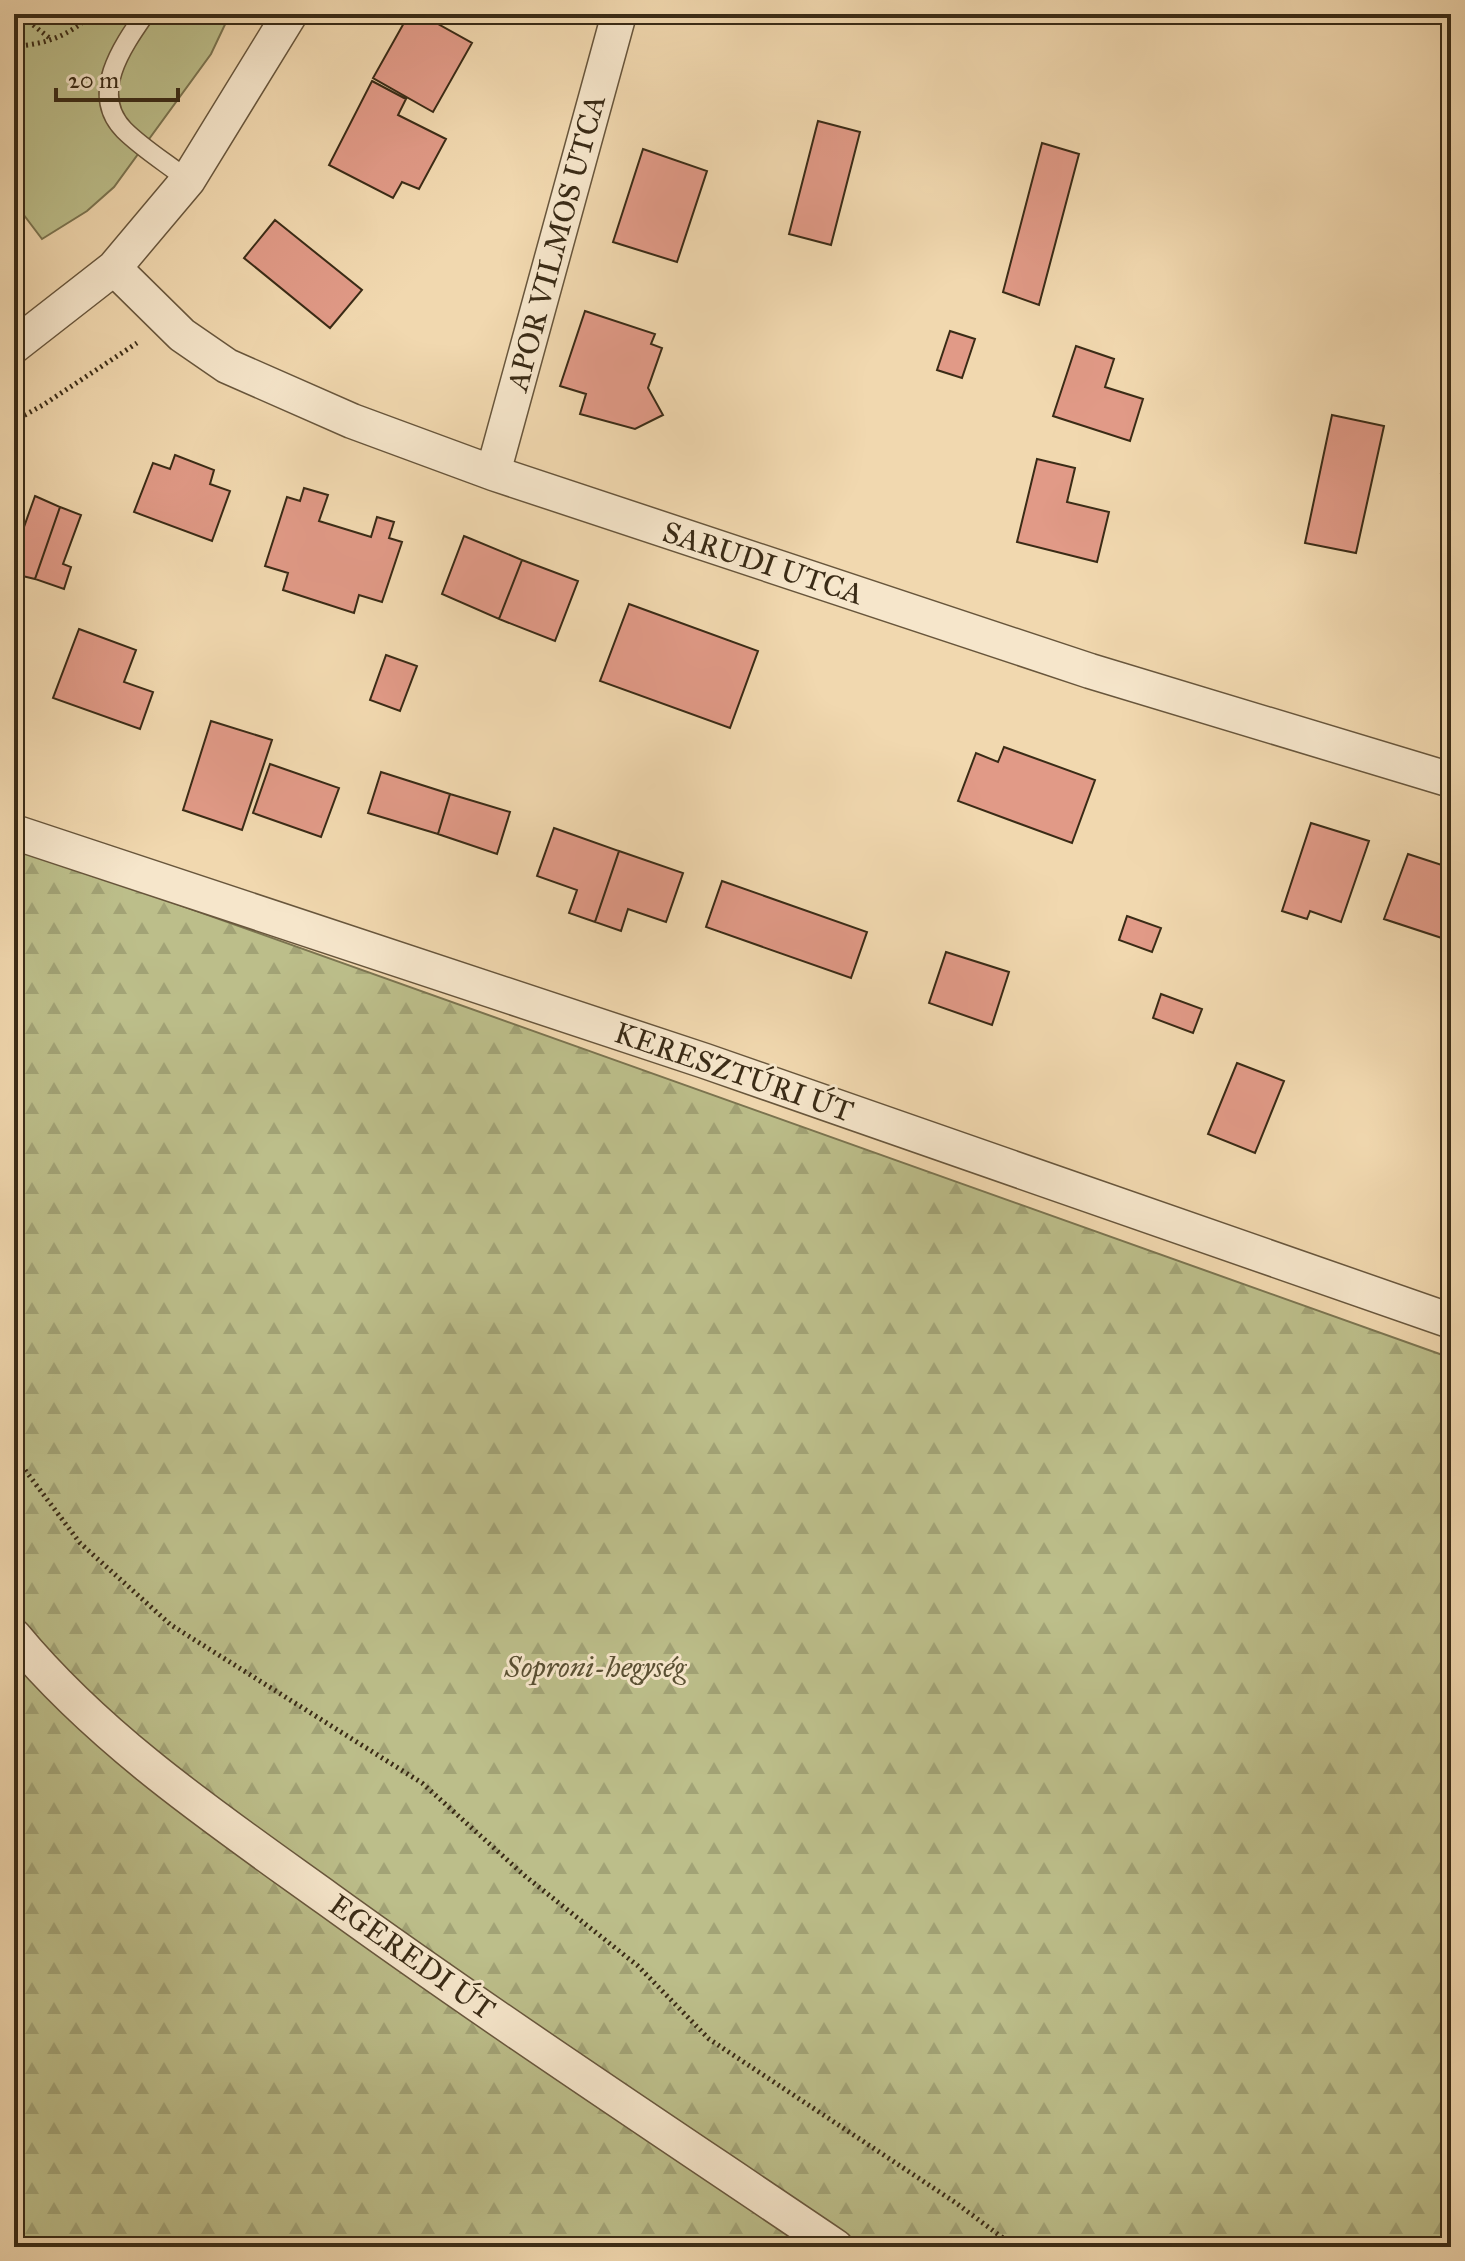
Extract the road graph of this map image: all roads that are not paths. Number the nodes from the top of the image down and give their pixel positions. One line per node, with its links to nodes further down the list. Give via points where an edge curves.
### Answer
1 (145, 14): 4 (lane, via 112,68 109,102 124,130)
2 (290, 14): 4 (street)
3 (619, 14): 7 (street, APOR VILMOS UTCA)
4 (188, 180): 5 (street)
5 (114, 268): 6 (street); 7 (street, SARUDI UTCA, via 167,322 227,366 352,421)
6 (14, 346)
7 (493, 473): 8 (street, SARUDI UTCA, via 1090,671)
8 (1451, 780)
9 (14, 832): 10 (street, KERESZTÚRI ÚT, via 705,1061)
10 (1451, 1321)
11 (14, 1636): 12 (street, EGEREDI ÚT, via 119,1742 243,1838)
12 (836, 2247)

